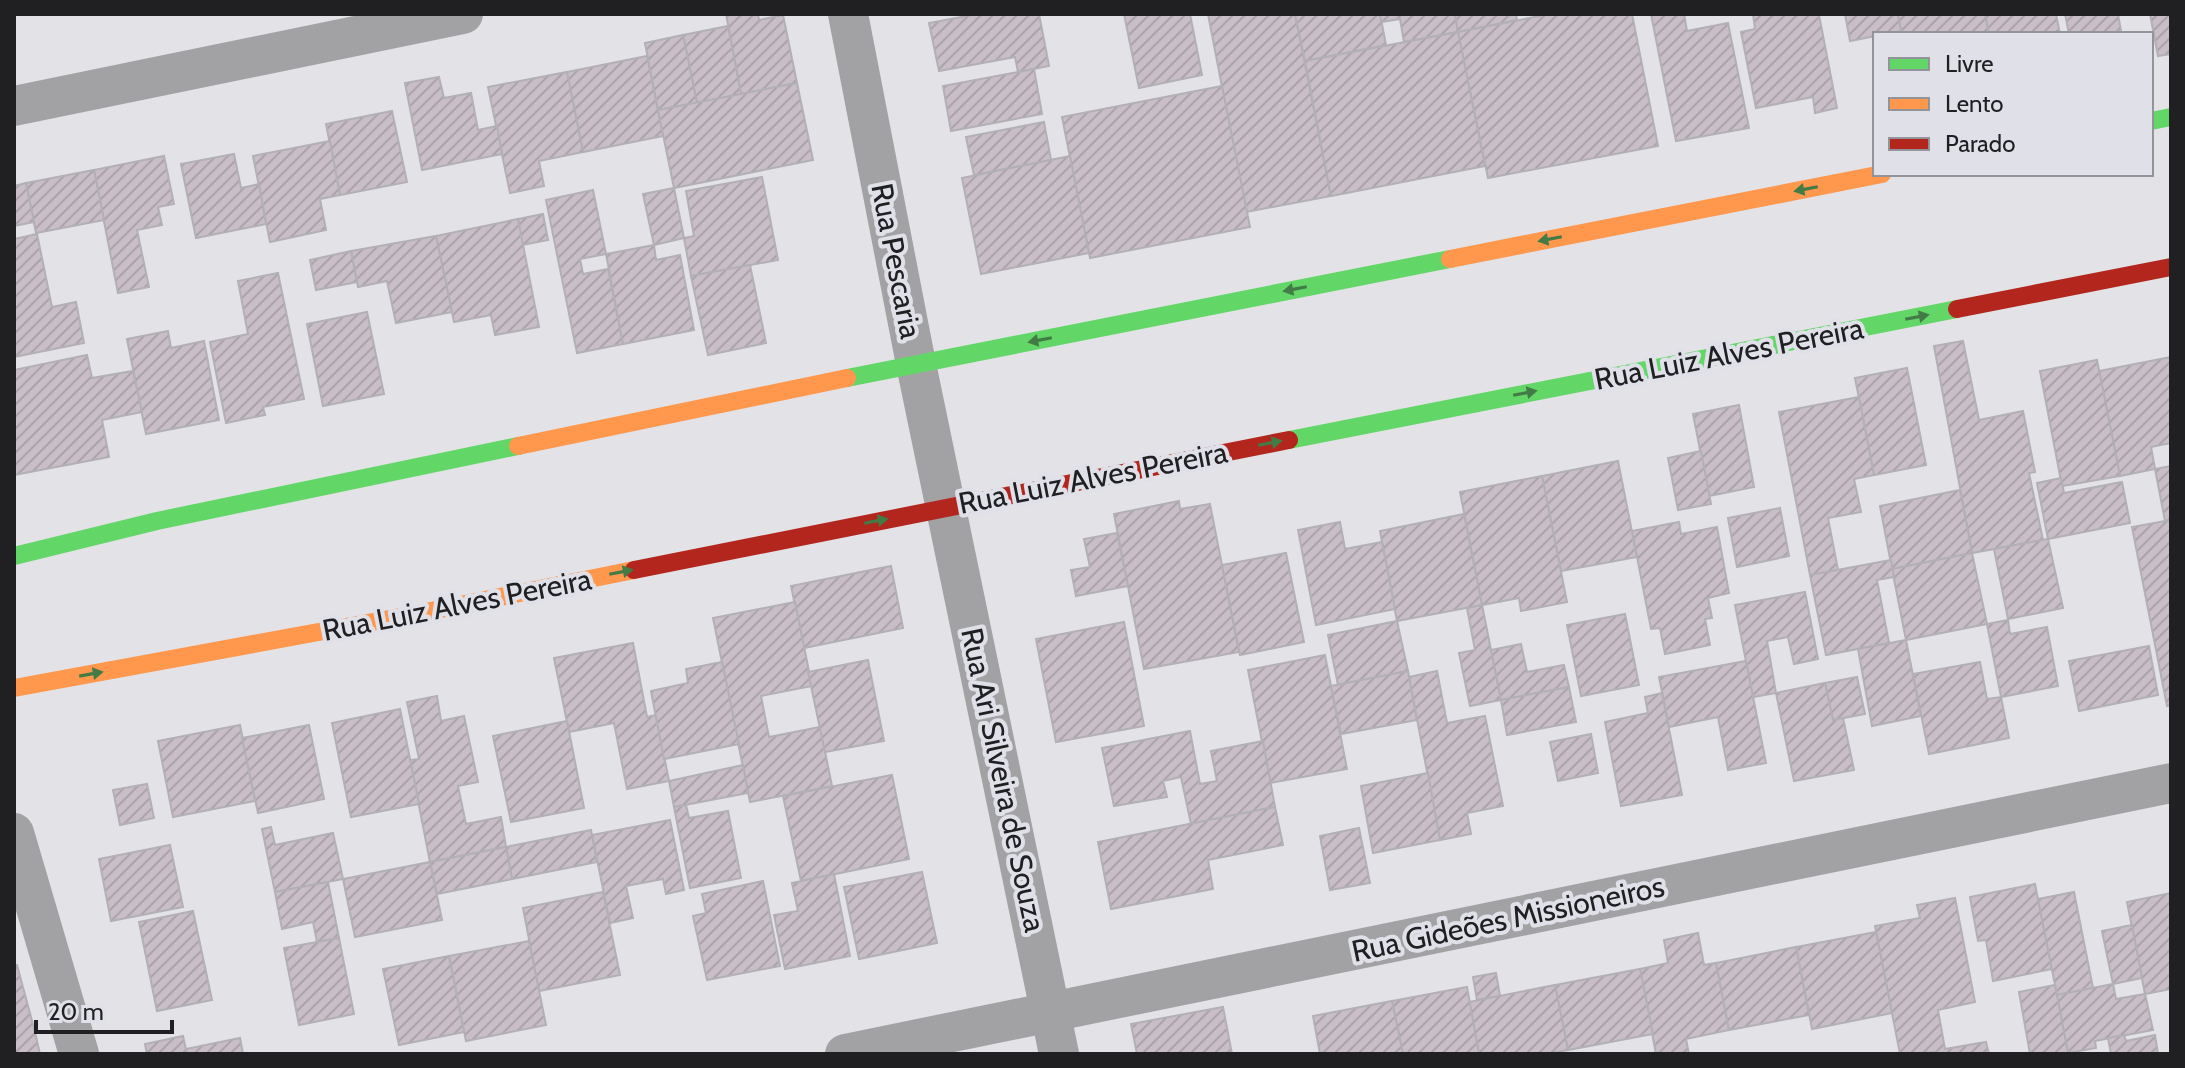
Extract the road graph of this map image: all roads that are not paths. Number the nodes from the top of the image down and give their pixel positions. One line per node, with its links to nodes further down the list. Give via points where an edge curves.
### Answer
1 (463, 14): 3 (street)
2 (848, 14): 6 (street, Rua Pescaria)
3 (14, 106)
4 (1873, 176): 6 (street, one-way to 6)
5 (2171, 267): 7 (street, Rua Luiz Alves Pereira, one-way to 5)
6 (916, 364): 7 (street, Rua Pescaria); 8 (street, via 157,521)
7 (946, 507): 9 (street, Rua Luiz Alves Pereira, one-way to 7, via 411,615); 12 (street, Rua Ari Silveira de Souza)
8 (14, 556)
9 (14, 688)
10 (2171, 783): 12 (street, Rua Gideões Missioneiros)
11 (14, 833): 13 (street)
12 (1051, 1013): 14 (street, Rua Gideões Missioneiros); 15 (street, Rua Ari Silveira de Souza)
13 (79, 1054)
14 (845, 1054)
15 (1059, 1054)

